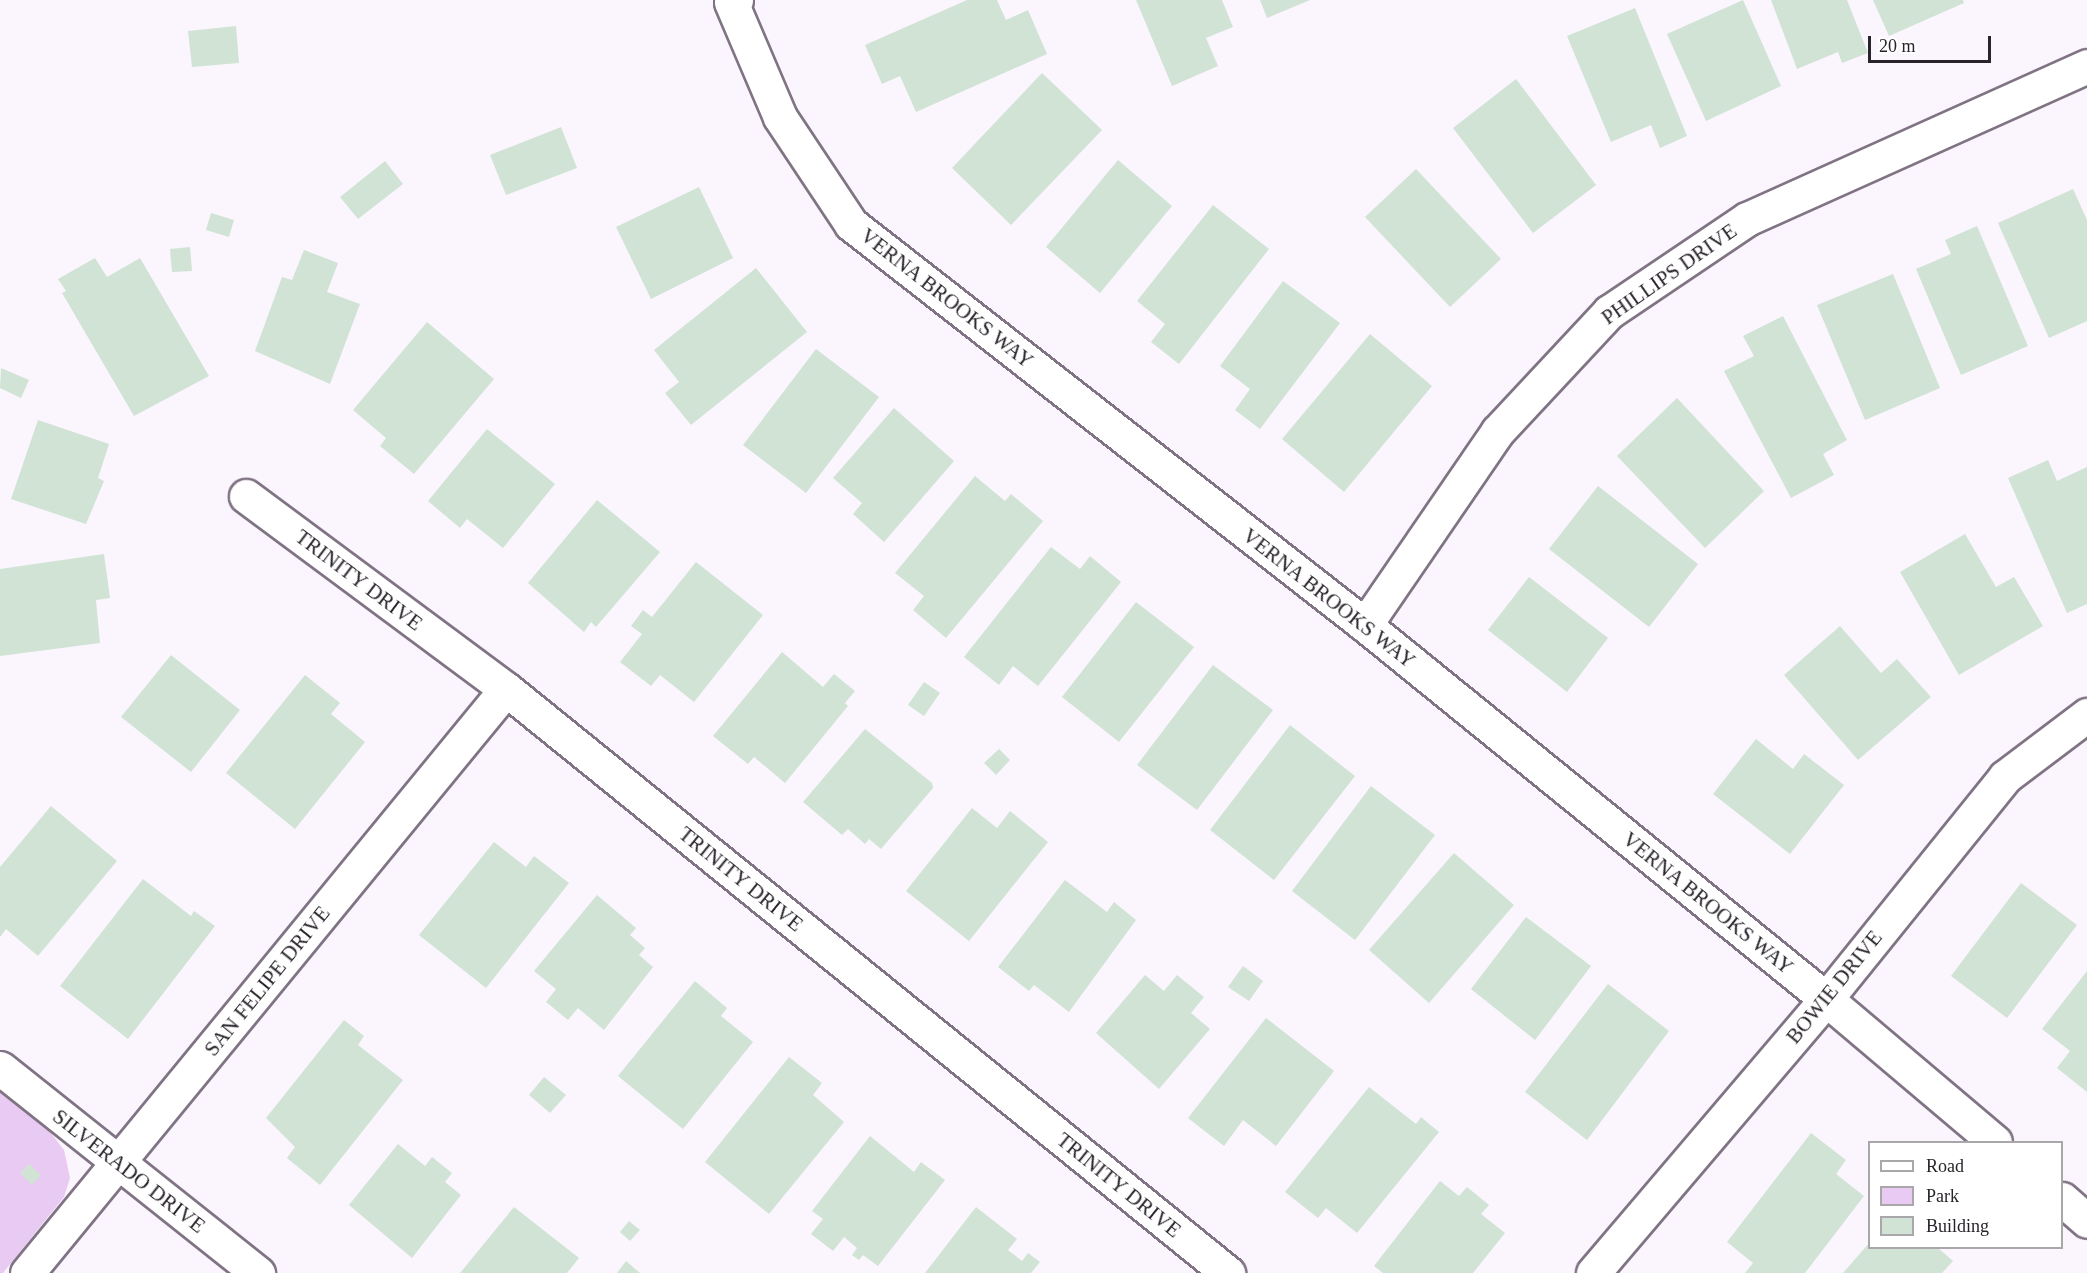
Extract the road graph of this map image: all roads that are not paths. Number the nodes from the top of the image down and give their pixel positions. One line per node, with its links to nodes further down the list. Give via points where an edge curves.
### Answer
1 (733, 1): 4 (street, VERNA BROOKS WAY, via 780,117 851,224)
2 (2087, 66): 4 (street, PHILLIPS DRIVE, via 1748,219 1609,312 1498,431)
3 (246, 496): 5 (street, TRINITY DRIVE)
4 (1365, 625): 7 (street, VERNA BROOKS WAY)
5 (506, 689): 10 (street, SAN FELIPE DRIVE); 15 (street, TRINITY DRIVE)
6 (2087, 715): 7 (street, BOWIE DRIVE, via 2005,777)
7 (1826, 999): 9 (street, VERNA BROOKS WAY); 16 (street, BOWIE DRIVE)
8 (0, 1068): 10 (street, SILVERADO DRIVE)
9 (1993, 1141)
10 (117, 1164): 13 (street, SAN FELIPE DRIVE); 14 (street, SILVERADO DRIVE)
11 (2063, 1201): 12 (street)
12 (2087, 1221)
13 (27, 1273)
14 (258, 1273)
15 (1228, 1273)
16 (1593, 1273)

